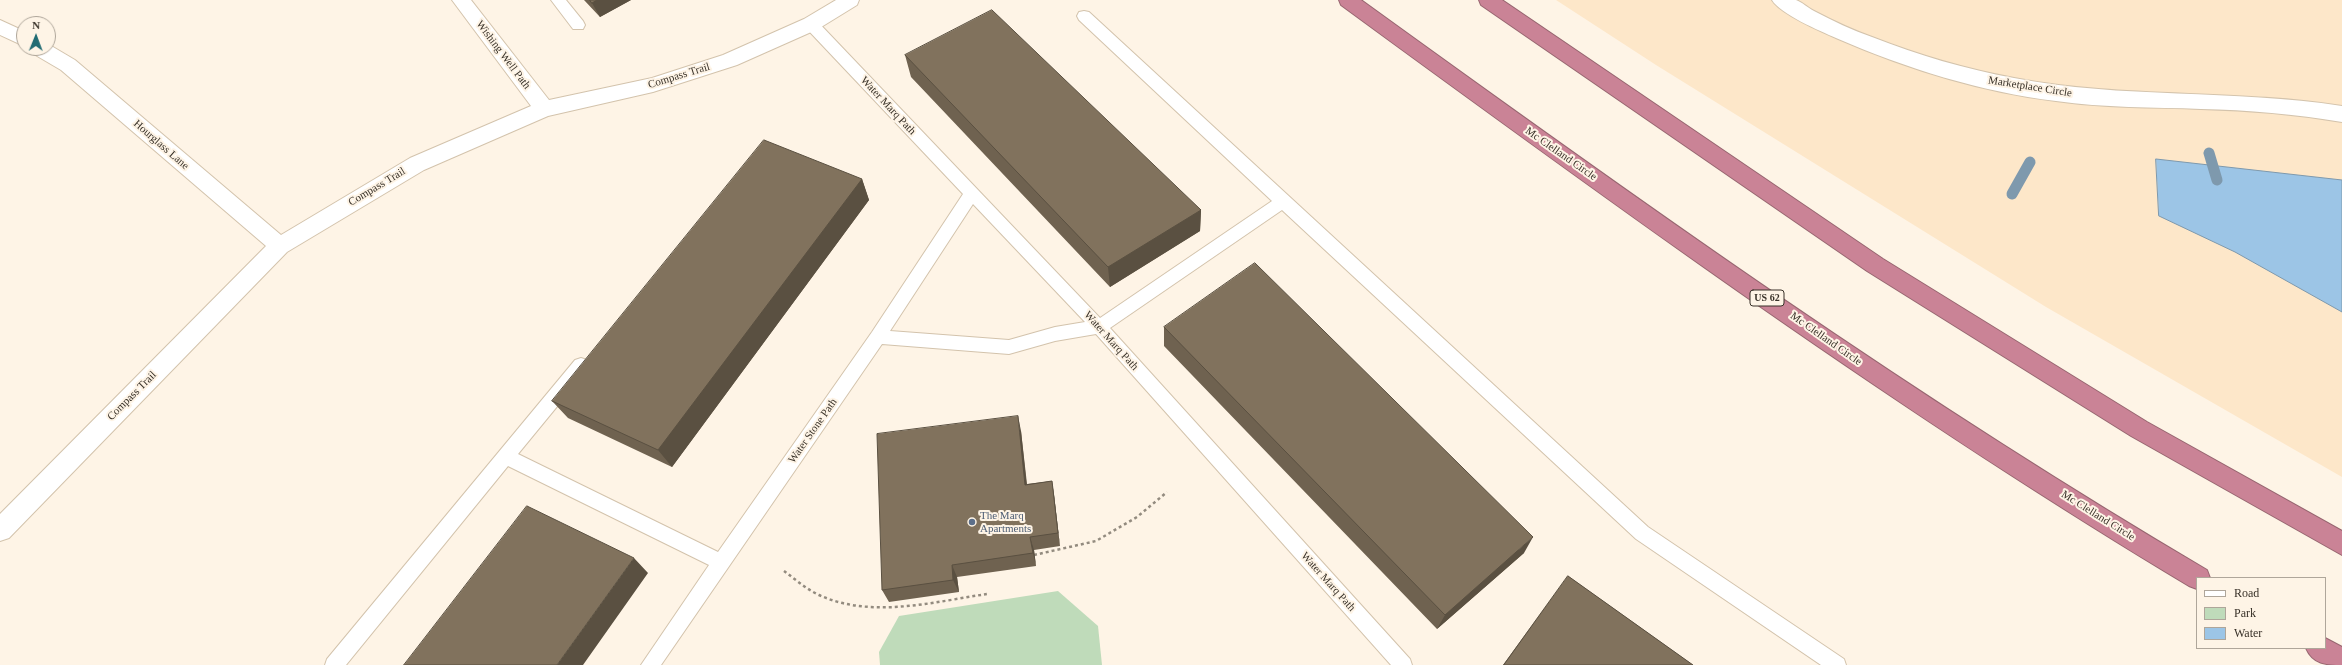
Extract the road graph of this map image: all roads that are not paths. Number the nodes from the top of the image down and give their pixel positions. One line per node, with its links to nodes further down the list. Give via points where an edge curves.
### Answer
1 (461, 0): 13 (street, Wishing Well Path)
2 (558, 0): 9 (lane)
3 (850, 0): 8 (street, Compass Trail)
4 (1348, 0): 25 (highway, Mc Clelland Circle / US 62, via 1516,122 1886,380 1980,443)
5 (1488, 0): 23 (highway, via 1875,265 2139,429)
6 (1781, 0): 14 (street, Marketplace Circle, via 1799,12 1874,46 1969,77 2056,94 2224,101 2309,108)
7 (1084, 16): 16 (lane)
8 (811, 24): 13 (street, Compass Trail, via 730,60 660,83); 15 (lane, Water Marq Path)
9 (578, 25)
10 (0, 27): 11 (street)
11 (16, 35)
12 (54, 56): 17 (street, Hourglass Lane, via 68,64)
13 (544, 110): 17 (street, Compass Trail, via 417,164)
14 (2342, 114)
15 (971, 194): 18 (lane, Water Marq Path); 19 (lane, Water Stone Path)
16 (1283, 202): 18 (lane); 31 (lane, via 1642,532)
17 (280, 246): 22 (street, Compass Trail)
18 (1099, 327): 19 (lane, via 1055,334 1009,347); 30 (lane, Water Marq Path)
19 (878, 337): 24 (lane, Water Stone Path)
20 (591, 353): 21 (lane)
21 (505, 456): 24 (lane); 28 (lane)
22 (0, 530)
23 (2342, 544)
24 (722, 562): 29 (lane, Water Stone Path)
25 (2196, 577)
26 (2321, 649): 27 (highway)
27 (2342, 661)
28 (334, 665)
29 (650, 665)
30 (1403, 665)
31 (1837, 665)

